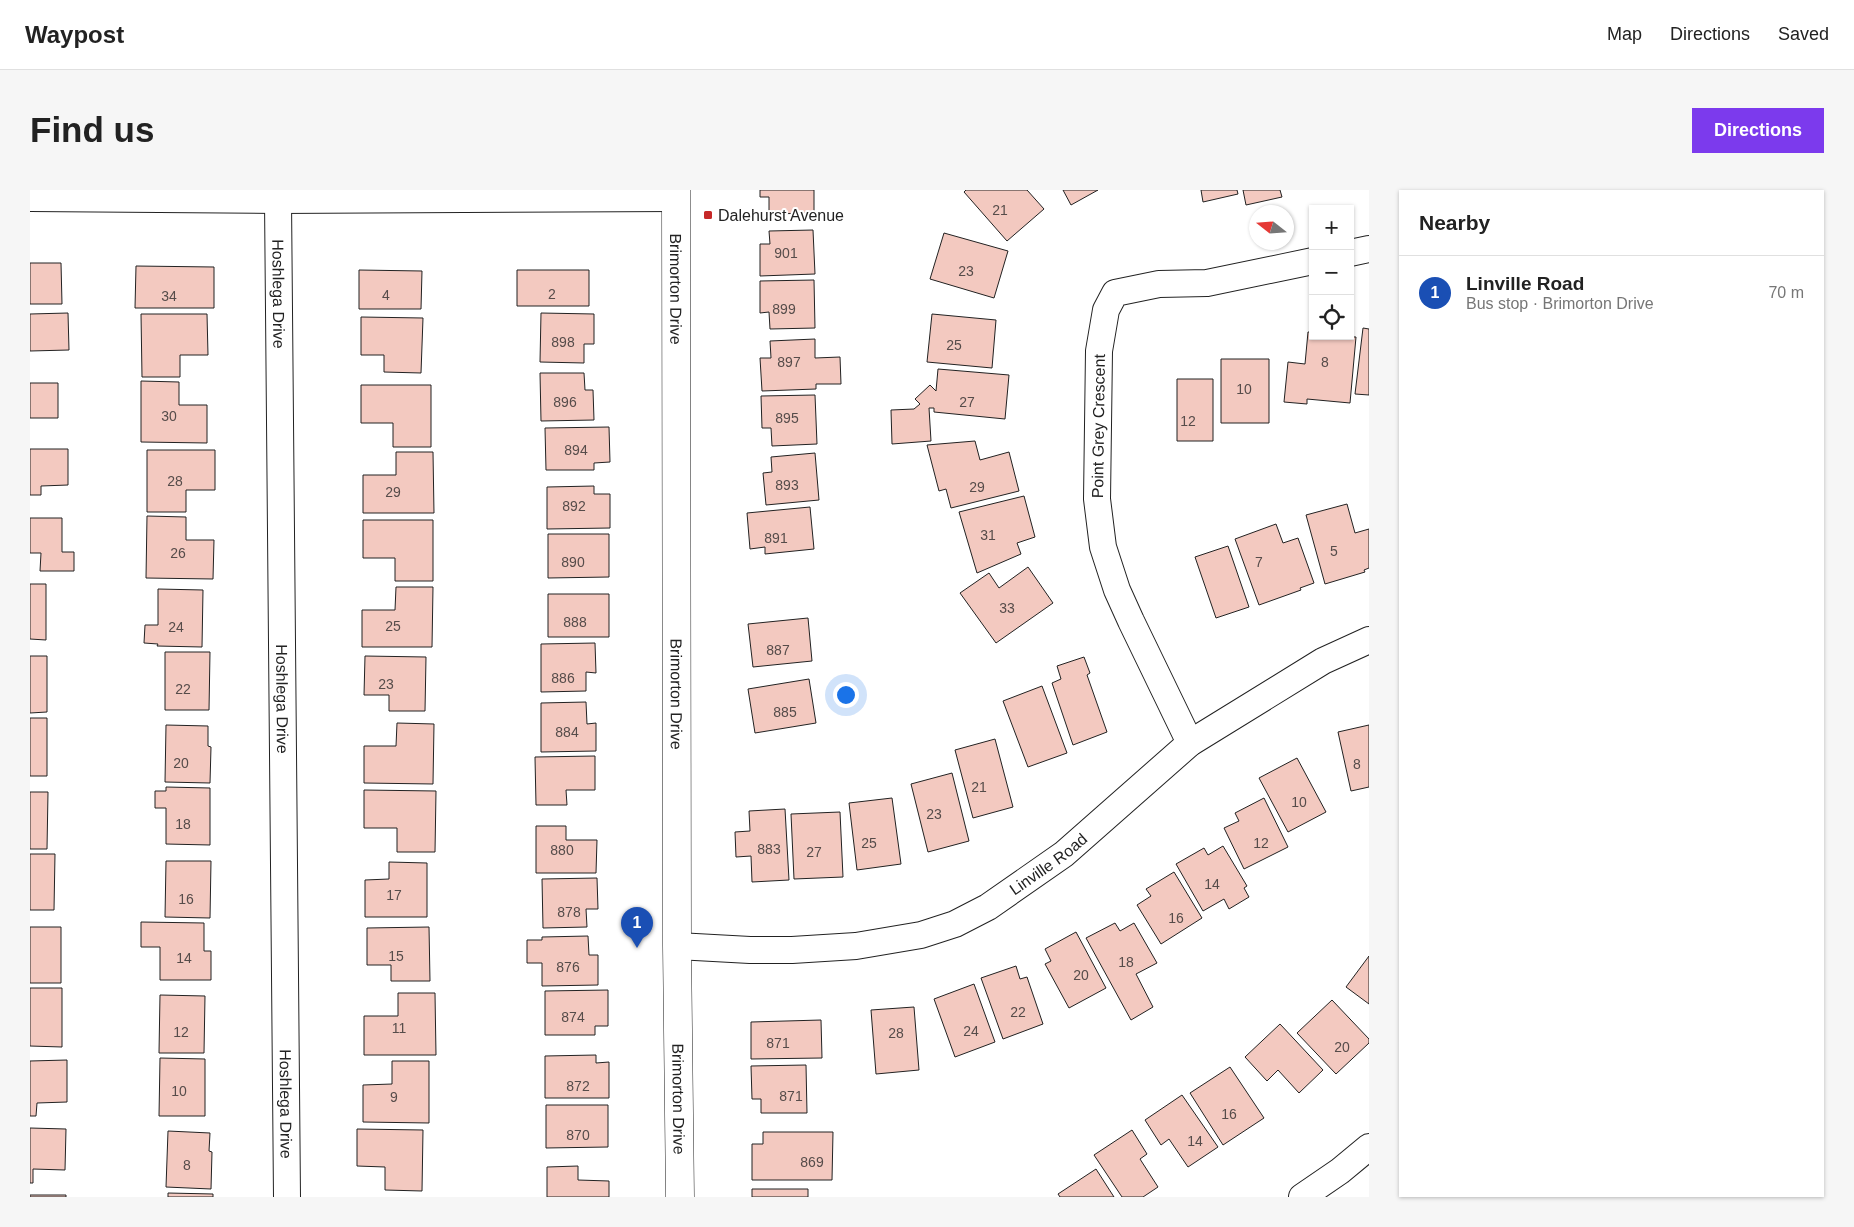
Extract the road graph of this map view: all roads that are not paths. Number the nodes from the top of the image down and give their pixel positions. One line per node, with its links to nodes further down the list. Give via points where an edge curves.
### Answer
1 (676, 194): 3 (street); 9 (street, Brimorton Drive)
2 (30, 198): 3 (street)
3 (278, 200): 11 (street, Hoshlega Drive)
4 (1369, 249): 5 (street)
5 (1354, 252)
6 (1309, 262): 8 (street, Point Grey Crescent, via 1207,283 1159,284 1115,293 1106,310 1099,351 1097,499 1103,547 1117,590)
7 (1369, 640): 8 (street, Linville Road, via 1324,661)
8 (1190, 743): 9 (street, Linville Road, via 1064,854 988,907 955,924 921,935 856,946 758,950)
9 (677, 946): 12 (street, Brimorton Drive)
10 (1369, 1147): 13 (street)
11 (287, 1197)
12 (680, 1197)
13 (1302, 1197)

